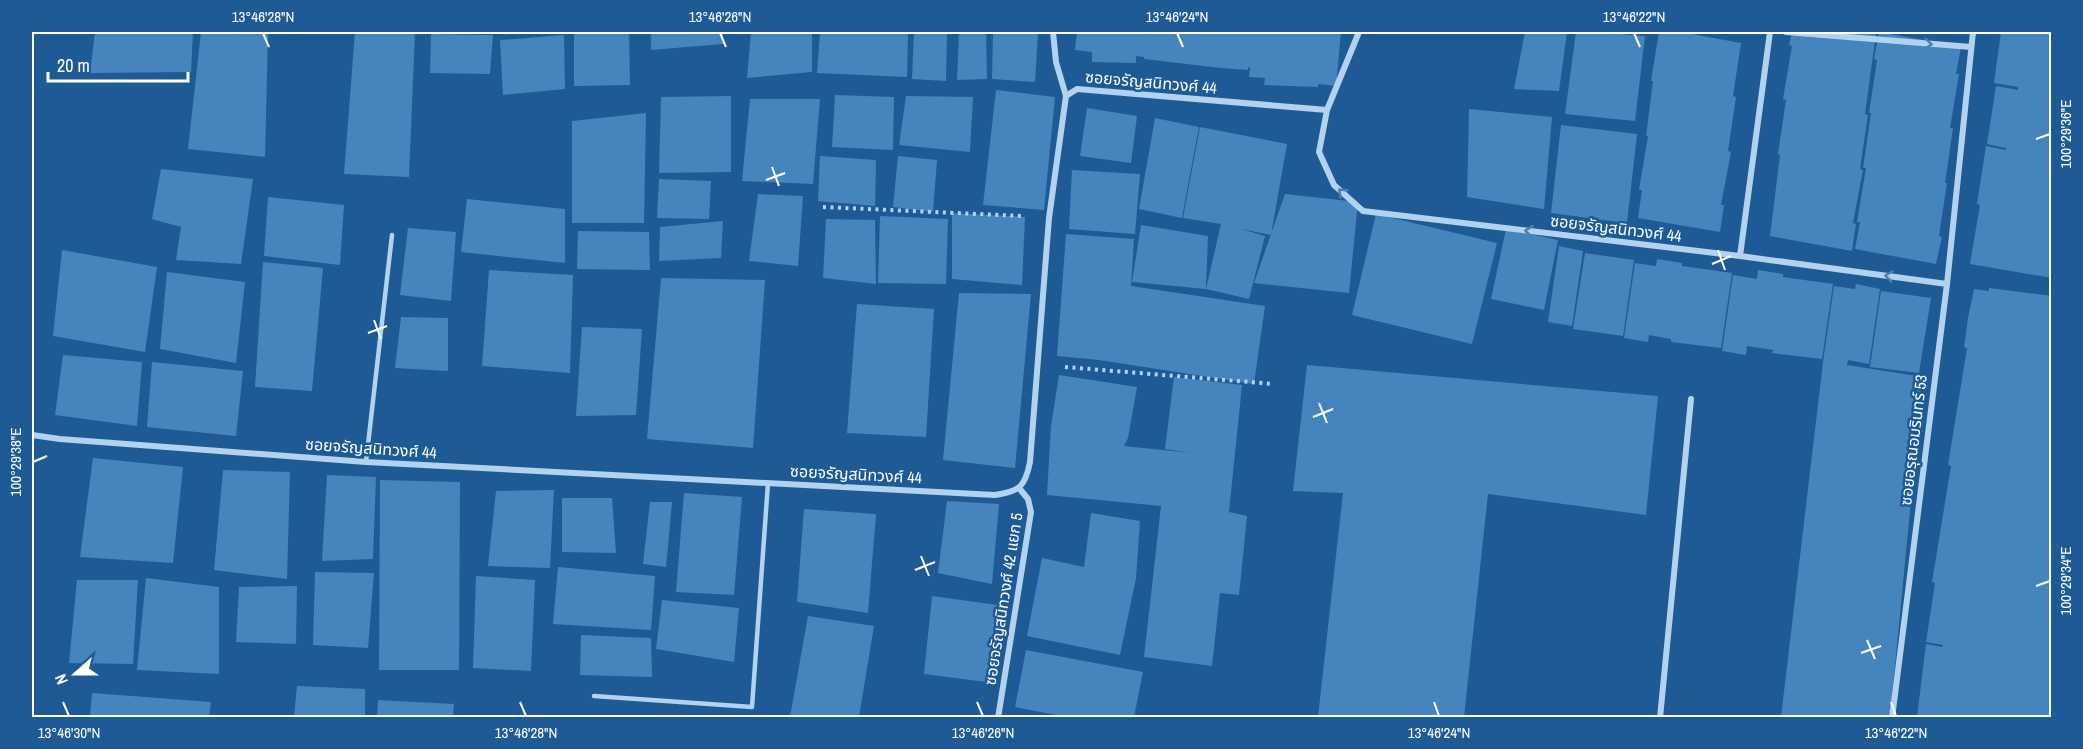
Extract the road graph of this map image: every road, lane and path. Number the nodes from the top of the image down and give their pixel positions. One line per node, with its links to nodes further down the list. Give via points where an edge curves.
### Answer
1 (1053, 32): 7 (street, via 1056,62)
2 (1359, 32): 8 (street, ซอยจรัญสนิทวงศ์ 44)
3 (1770, 32): 12 (street)
4 (1786, 32): 6 (street, one-way to 6)
5 (1973, 32): 6 (street, ซอยอรุณอมรินทร์ 53)
6 (1971, 47): 13 (street, ซอยอรุณอมรินทร์ 53)
7 (1066, 96): 8 (street, ซอยจรัญสนิทวงศ์ 44, via 1077,89); 10 (street, ซอยจรัญสนิทวงศ์ 44)
8 (1327, 110): 12 (street, ซอยจรัญสนิทวงศ์ 44, one-way to 8, via 1363,211 1334,185 1319,152)
9 (823, 207): 10 (path)
10 (1049, 218): 14 (street, ซอยจรัญสนิทวงศ์ 44)
11 (392, 235): 18 (lane)
12 (1740, 256): 13 (street, ซอยจรัญสนิทวงศ์ 44, one-way to 12)
13 (1947, 284): 24 (street, ซอยอรุณอมรินทร์ 53)
14 (1038, 364): 15 (path); 20 (street, ซอยจรัญสนิทวงศ์ 44, via 1030,462 1026,480)
15 (1274, 384)
16 (1691, 399): 23 (street)
17 (32, 435): 18 (street, ซอยจรัญสนิทวงศ์ 44)
18 (366, 462): 19 (street, ซอยจรัญสนิทวงศ์ 44)
19 (768, 483): 20 (street, ซอยจรัญสนิทวงศ์ 44, via 995,495); 21 (lane, via 752,707)
20 (1019, 488): 22 (street, ซอยจรัญสนิทวงศ์ 42 แยก 5, via 1028,499 1031,512)
21 (594, 696)
22 (998, 717)
23 (1660, 717)
24 (1892, 717)

